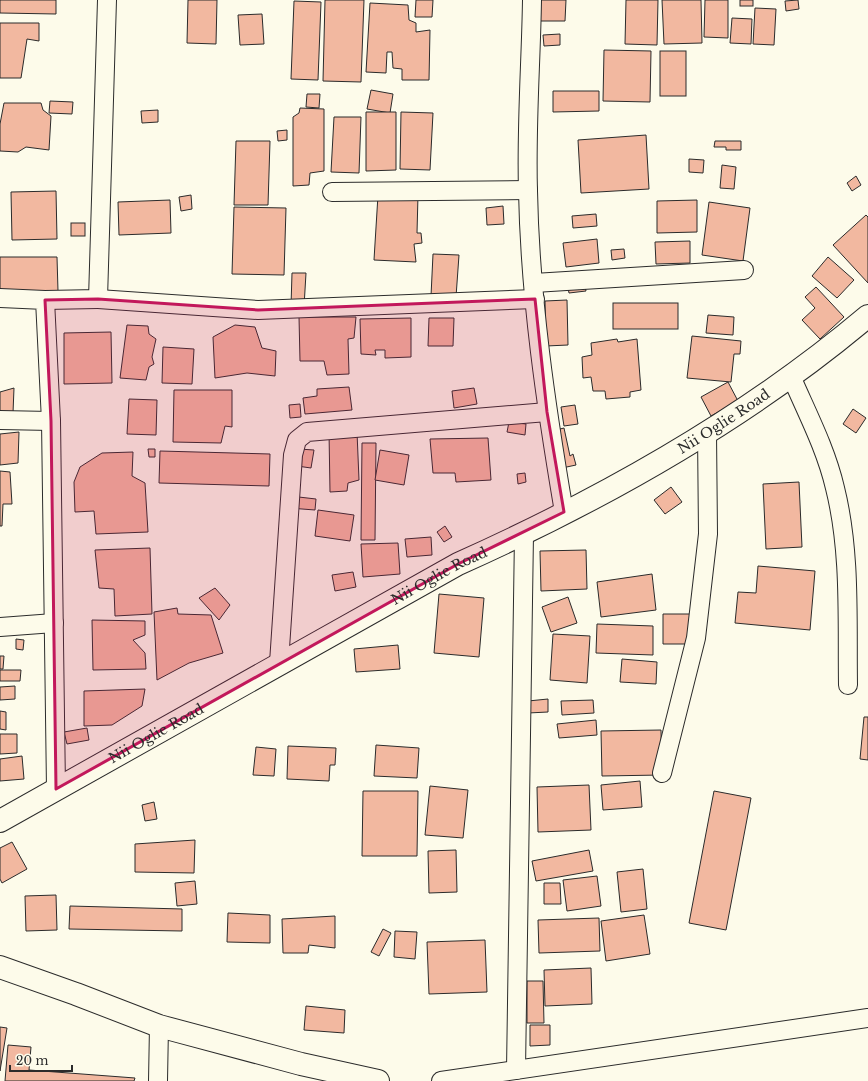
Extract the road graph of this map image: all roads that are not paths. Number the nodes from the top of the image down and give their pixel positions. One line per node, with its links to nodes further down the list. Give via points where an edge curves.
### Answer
1 (107, 0): 8 (street)
2 (532, 0): 3 (street)
3 (528, 190): 4 (street); 6 (street)
4 (332, 192)
5 (744, 270): 6 (street)
6 (534, 291): 8 (street, via 258,310); 12 (street)
7 (0, 298): 9 (street)
8 (98, 299): 9 (street)
9 (46, 300): 14 (street)
10 (868, 316): 11 (street, Nii Oglie Road, via 832,347)
11 (791, 376): 15 (street, Nii Oglie Road); 21 (street, via 827,459 836,490 845,551)
12 (547, 412): 16 (street); 20 (street, via 307,432 297,440 293,455)
13 (0, 420): 14 (street)
14 (51, 421): 18 (street)
15 (708, 433): 16 (street, Nii Oglie Road); 22 (street, via 708,534 696,638)
16 (564, 512): 17 (street, Nii Oglie Road)
17 (524, 534): 20 (street, Nii Oglie Road, via 458,564); 28 (street)
18 (54, 623): 19 (street); 23 (street)
19 (0, 627)
20 (279, 663): 23 (street, Nii Oglie Road)
21 (848, 685)
22 (662, 773)
23 (56, 789): 24 (street, Nii Oglie Road)
24 (0, 821)
25 (0, 967): 27 (street)
26 (868, 1018): 28 (street)
27 (159, 1026): 29 (street); 30 (street, via 286,1060)
28 (516, 1070): 31 (street)
29 (158, 1081)
30 (378, 1081)
31 (441, 1081)

